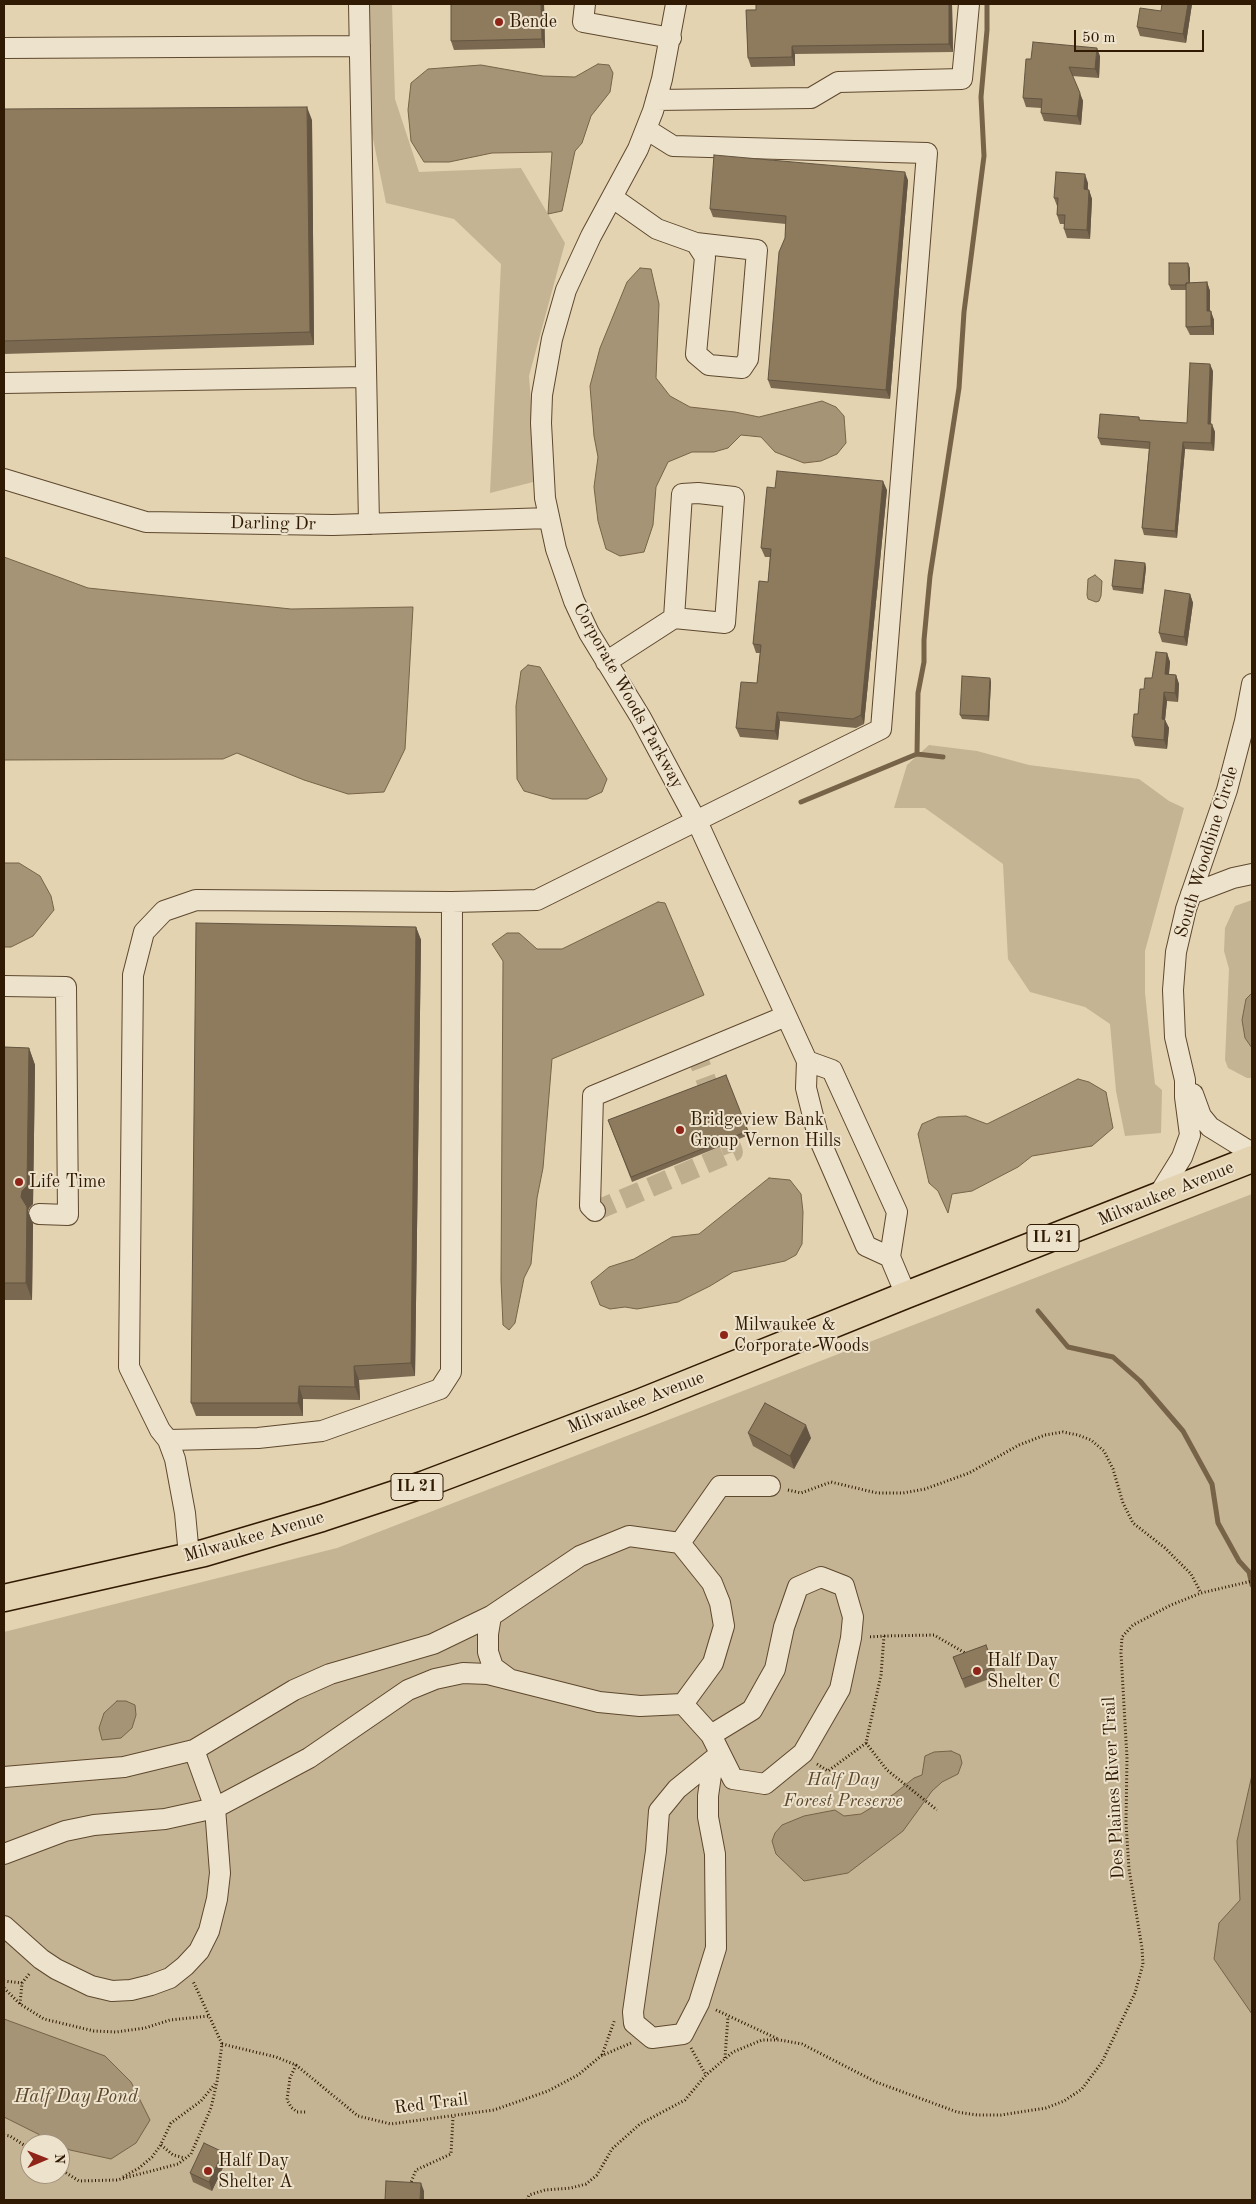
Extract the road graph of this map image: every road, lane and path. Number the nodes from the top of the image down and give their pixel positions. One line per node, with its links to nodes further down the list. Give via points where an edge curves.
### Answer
1 (359, 4): 6 (street)
2 (585, 4): 5 (street, via 583,22)
3 (676, 4): 5 (street, Corporate Woods Parkway)
4 (969, 4): 8 (street, via 962,78 838,82 811,98)
5 (671, 38): 8 (street, Corporate Woods Parkway)
6 (360, 46): 7 (street); 12 (street)
7 (4, 48)
8 (656, 100): 9 (street, Corporate Woods Parkway)
9 (646, 129): 10 (street, Corporate Woods Parkway); 20 (street, via 673,146 927,153 881,729)
10 (613, 198): 11 (street, via 657,229); 15 (street, Corporate Woods Parkway, via 566,290 552,339 542,395 541,423)
11 (696, 243): 11 (street, via 705,258 696,354 709,365 742,368 748,359 757,250)
12 (366, 377): 13 (street); 16 (street)
13 (4, 384)
14 (4, 479): 16 (street, Darling Dr, via 146,522)
15 (549, 518): 16 (street, Darling Dr); 18 (street, Corporate Woods Parkway, via 574,601)
16 (369, 524)
17 (674, 618): 17 (street, via 682,494 698,492 734,497 725,623); 18 (street)
18 (606, 662): 20 (street, Corporate Woods Parkway, via 641,718)
19 (1252, 684): 22 (street, South Woodbine Circle, via 1227,790)
20 (696, 820): 23 (street, via 537,900); 25 (street, Corporate Woods Parkway)
21 (1252, 874): 22 (street)
22 (1191, 894): 27 (street, South Woodbine Circle, via 1176,952 1173,990 1175,1037)
23 (452, 902): 35 (street, via 451,1372 440,1389 322,1431 258,1438); 35 (street, via 196,900 164,911 144,932 133,975 129,1367)
24 (4, 986): 32 (street, via 66,987 68,1214)
25 (786, 1016): 26 (street, Corporate Woods Parkway); 31 (street, via 593,1096 590,1206)
26 (807, 1061): 33 (street, Corporate Woods Parkway, via 806,1088 818,1136 866,1246); 33 (street, via 832,1070 898,1212)
27 (1185, 1080): 28 (street, South Woodbine Circle, via 1210,1128); 30 (street, South Woodbine Circle, via 1190,1135 1182,1157)
28 (1252, 1153)
29 (1252, 1159): 30 (main road, Milwaukee Avenue / IL 21)
30 (1156, 1198): 34 (main road, Milwaukee Avenue / IL 21)
31 (595, 1211)
32 (39, 1214)
33 (890, 1257): 34 (street)
34 (906, 1295): 38 (main road, Milwaukee Avenue / IL 21, via 641,1402 425,1484)
35 (168, 1440): 38 (street, via 175,1459 185,1514)
36 (770, 1486): 37 (street, via 720,1486); 40 (path, via 800,1493 831,1482 877,1493 903,1493 957,1478 1045,1435 1063,1432 1078,1435 1091,1440 1104,1451 1133,1523 1191,1574)
37 (680, 1543): 42 (street, via 629,1536 580,1556); 47 (street, via 712,1582 724,1626 713,1663)
38 (189, 1556): 41 (main road, Milwaukee Avenue / IL 21)
39 (1250, 1582): 40 (path, Des Plaines River Trail)
40 (1201, 1593): 69 (path, Des Plaines River Trail, via 1133,1625 1122,1637 1126,1823 1129,1869 1143,1964 1135,1993 1102,2062 1082,2089 1046,2108 977,2116 957,2112 876,2082 802,2044)
41 (4, 1598)
42 (491, 1616): 46 (street, via 488,1643 493,1667); 50 (street, via 433,1644 330,1674 294,1690)
43 (884, 1636): 44 (path); 45 (path, via 934,1635); 49 (path, via 881,1675)
44 (851, 1638): 48 (street, via 853,1617 844,1586 821,1577 798,1586 784,1627 776,1670 752,1710); 51 (street, via 840,1689)
45 (975, 1659)
46 (510, 1680): 47 (street, via 599,1702 640,1706); 54 (street, via 488,1674 463,1673 435,1679 408,1690 309,1758)
47 (683, 1704): 48 (street)
48 (711, 1735): 52 (street)
49 (866, 1743): 51 (path, via 828,1771); 55 (path, via 887,1770)
50 (194, 1750): 53 (street, via 124,1767); 54 (street)
51 (802, 1753): 52 (street, via 765,1784 733,1779)
52 (720, 1754): 63 (street, via 708,1796 708,1818 715,1854 716,1948); 68 (street, via 677,1789 659,1811 633,2012 634,2023)
53 (4, 1777)
54 (215, 1808): 56 (street, via 165,1819 64,1831); 59 (street, via 220,1874 217,1899 209,1930 199,1951)
55 (937, 1810)
56 (4, 1854)
57 (4, 1926): 58 (street)
58 (42, 1959): 59 (street, via 84,1983 112,1991 151,1985 170,1978); 61 (path)
59 (185, 1966): 65 (path)
60 (4, 1982): 61 (path)
61 (22, 1982): 64 (path)
62 (4, 1988): 64 (path)
63 (699, 2003): 66 (path); 67 (street)
64 (20, 2004): 65 (path, via 44,2019 94,2031 116,2032 170,2020)
65 (209, 2016): 70 (path)
66 (728, 2016): 69 (path); 71 (path)
67 (683, 2034): 68 (street); 73 (path)
68 (647, 2036): 76 (path, Red Trail, via 601,2056 578,2075 548,2091 494,2110)
69 (780, 2040): 71 (path, Des Plaines River Trail, via 762,2040 733,2052)
70 (222, 2044): 72 (path, Red Trail); 74 (path)
71 (725, 2059): 73 (path, Des Plaines River Trail)
72 (296, 2065): 75 (path, via 290,2078 288,2100 298,2112); 76 (path, Red Trail, via 358,2116 391,2124)
73 (706, 2075): 84 (path, Des Plaines River Trail, via 685,2100 640,2124 612,2149 597,2175 586,2184 545,2190 529,2195)
74 (217, 2082): 79 (path, via 201,2101 171,2123); 80 (path, via 191,2154)
75 (306, 2112)
76 (453, 2117): 83 (path, via 451,2154 416,2170)
77 (4, 2136): 78 (path)
78 (20, 2142)
79 (161, 2145): 80 (path, via 172,2154); 82 (path, via 139,2168)
80 (185, 2158): 82 (path, via 178,2164)
81 (70, 2175): 82 (path, via 79,2181)
82 (117, 2180)
83 (408, 2191)
84 (527, 2200)

